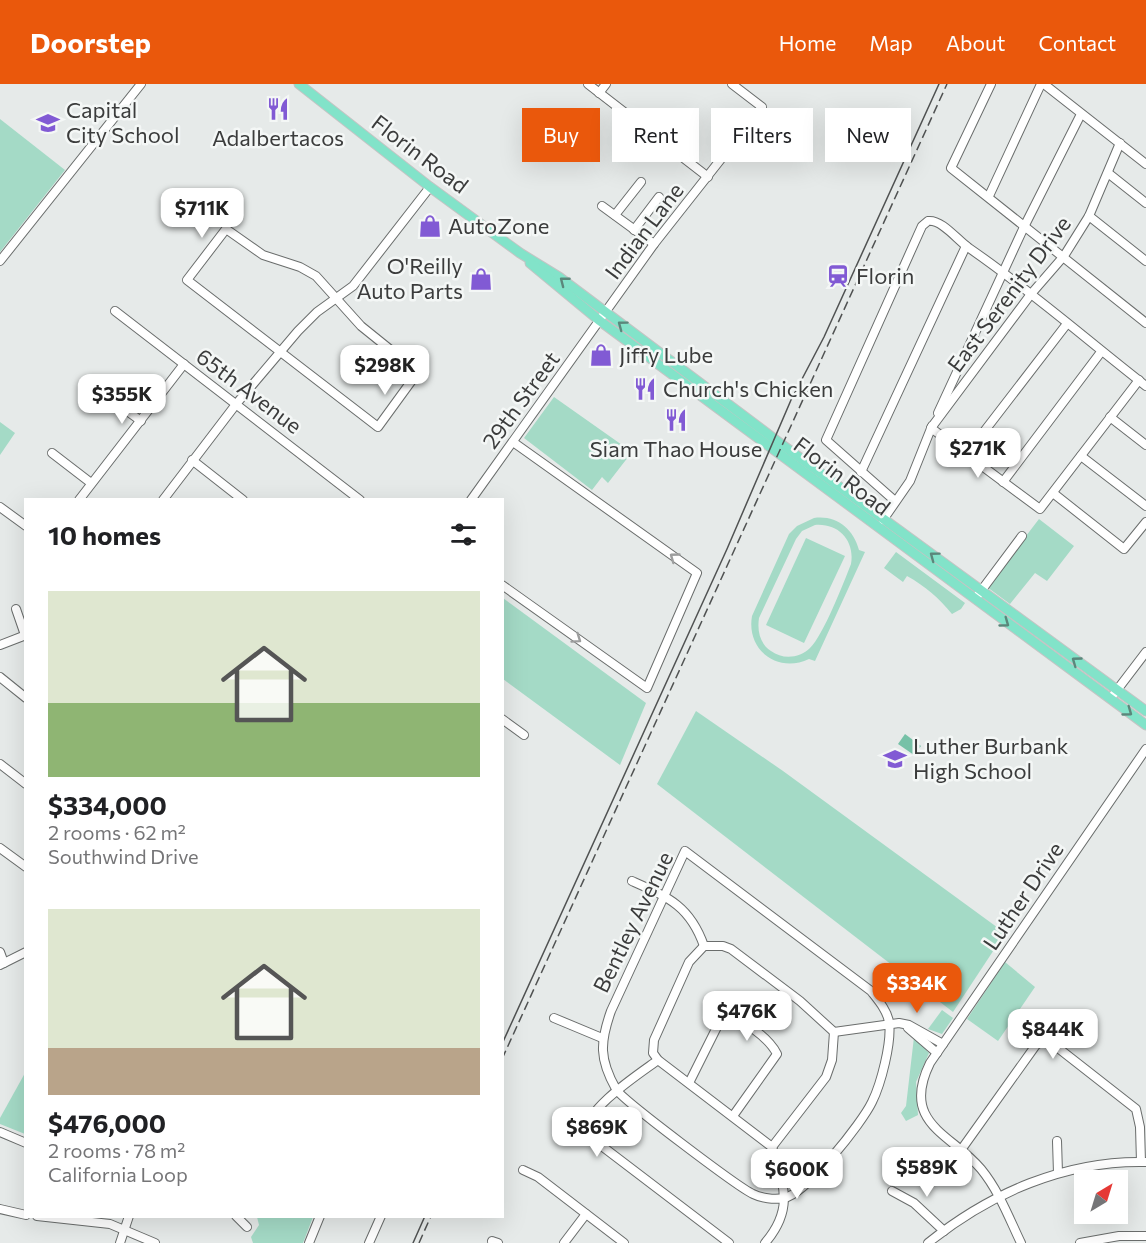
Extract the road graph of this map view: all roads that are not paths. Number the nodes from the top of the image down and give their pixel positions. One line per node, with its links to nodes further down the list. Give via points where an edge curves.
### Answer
1 (141, 84): 27 (street)
2 (299, 84): 15 (main road, Florin Road)
3 (588, 84): 8 (street)
4 (606, 84): 8 (street)
5 (733, 84): 13 (street, Indian Lane, via 762,107)
6 (991, 84): 16 (street, via 951,168)
7 (1042, 84): 9 (street); 16 (street)
8 (599, 93): 13 (street)
9 (1081, 114): 10 (street); 22 (street)
10 (1120, 143): 11 (street); 12 (street, East Serenity Drive)
11 (1146, 164)
12 (1108, 173): 18 (street); 21 (street, East Serenity Drive)
13 (708, 177): 24 (street, Indian Lane)
14 (641, 182): 20 (street)
15 (430, 187): 31 (street, via 353,286); 33 (main road, Florin Road, via 520,253 545,278)
16 (989, 196): 22 (street)
17 (659, 197): 23 (street)
18 (1146, 202)
19 (603, 206): 20 (street)
20 (615, 215): 23 (street)
21 (1089, 216): 26 (street, East Serenity Drive); 28 (street)
22 (1024, 227): 26 (street); 29 (street)
23 (634, 230): 24 (street)
24 (654, 244): 33 (street, Indian Lane)
25 (966, 246): 29 (street); 52 (street); 52 (street, via 936,222 928,221 922,226 826,440)
26 (1064, 256): 30 (street, East Serenity Drive); 34 (street)
27 (0, 261)
28 (1146, 261)
29 (1005, 272): 30 (street); 45 (street)
30 (1031, 294): 35 (street); 45 (street, East Serenity Drive)
31 (338, 299): 36 (street, via 308,320); 36 (street, via 374,337 418,372 378,427); 36 (street, via 308,271 263,255 226,229 187,279)
32 (115, 311): 38 (street, 65th Avenue)
33 (603, 317): 46 (street, 29th Street); 64 (main road, Florin Road, one-way to 33); 65 (main road, Florin Road)
34 (1146, 323)
35 (1066, 325): 37 (street); 49 (street)
36 (281, 352): 42 (street)
37 (1101, 352): 39 (street); 53 (street)
38 (184, 364): 42 (street, 65th Avenue); 44 (street)
39 (1139, 380): 40 (street); 43 (street)
40 (1146, 386)
41 (101, 392): 44 (street)
42 (237, 403): 51 (street); 59 (street, 65th Avenue)
43 (1110, 417): 47 (street); 50 (street)
44 (141, 421): 54 (street)
45 (931, 428): 49 (street); 61 (street, via 910,481)
46 (513, 442): 60 (street, 29th Street); 69 (street, one-way to 46, via 647,688 697,573)
47 (1146, 445)
48 (52, 453): 54 (street)
49 (966, 455): 53 (street)
50 (1081, 456): 55 (street); 62 (street)
51 (192, 460): 57 (street); 58 (street)
52 (861, 472): 61 (street)
53 (1003, 482): 55 (street, via 1040,509)
54 (91, 483): 56 (street)
55 (1053, 493): 66 (street, via 1124,549)
56 (80, 498)
57 (164, 498)
58 (240, 498)
59 (357, 498)
60 (472, 498)
61 (895, 501): 64 (street)
62 (1146, 506)
63 (0, 507): 67 (street)
64 (883, 520): 65 (main road); 70 (main road, Florin Road, one-way to 64)
65 (868, 521): 71 (main road, Florin Road)
66 (1146, 522)
67 (24, 525)
68 (1022, 536): 70 (street)
69 (504, 586)
70 (980, 591): 71 (street); 78 (main road, Florin Road, one-way to 70)
71 (974, 600): 80 (main road, Florin Road, one-way to 80)
72 (16, 609): 73 (street)
73 (24, 632)
74 (24, 635): 75 (street)
75 (0, 645)
76 (1146, 652): 78 (street)
77 (0, 677): 79 (street)
78 (1117, 690): 80 (street); 81 (main road, Florin Road)
79 (24, 696)
80 (1110, 699): 83 (main road, Florin Road, one-way to 83)
81 (1146, 711)
82 (504, 720): 84 (street)
83 (1146, 725)
84 (524, 735)
85 (1146, 749): 101 (street, Luther Drive)
86 (0, 764): 87 (street)
87 (24, 782)
88 (0, 848): 89 (street)
89 (24, 866)
90 (632, 881): 91 (street)
91 (664, 895): 92 (street, via 692,917); 98 (street, Bentley Avenue, via 685,851 871,991); 100 (street, Bentley Avenue)
92 (705, 946): 99 (street, via 731,950 800,1001); 103 (street, via 689,962 654,1040 653,1053)
93 (0, 952): 95 (street)
94 (24, 953): 95 (street)
95 (2, 964)
96 (554, 1017): 100 (street)
97 (899, 1023): 98 (street); 101 (street); 102 (street)
98 (889, 1024): 99 (street); 117 (street, via 885,1058 871,1104 811,1181)
99 (834, 1032): 110 (street, via 826,1077)
100 (602, 1038): 105 (street, Bentley Avenue, via 604,1062)
101 (944, 1044): 102 (street, Luther Drive)
102 (937, 1053): 111 (street, Luther Drive, via 923,1081 925,1111 936,1131)
103 (658, 1060): 104 (street); 105 (street)
104 (689, 1083): 106 (street); 106 (street, via 723,1015 733,1016 772,1044 777,1054)
105 (618, 1092): 117 (street, via 751,1194); 136 (street, via 595,1109 586,1122 586,1134)
106 (733, 1116): 110 (street)
107 (0, 1132): 109 (street)
108 (1057, 1141): 114 (street)
109 (24, 1142)
110 (772, 1147): 117 (street)
111 (961, 1150): 112 (street, via 1036,1045 1044,1040 1136,1109); 116 (street, Luther Drive, via 980,1168)
112 (1143, 1162): 114 (street)
113 (523, 1170): 119 (street)
114 (1058, 1173): 116 (street)
115 (892, 1191): 128 (street, via 914,1203)
116 (999, 1197): 128 (street); 139 (street, Luther Drive)
117 (784, 1198): 137 (street, via 784,1215)
118 (0, 1209): 120 (street)
119 (586, 1214): 134 (street); 135 (street)
120 (24, 1215)
121 (59, 1218): 127 (street, via 93,1221)
122 (128, 1218): 127 (street)
123 (238, 1218): 126 (street)
124 (319, 1218): 132 (street)
125 (380, 1218): 133 (street)
126 (247, 1227)
127 (124, 1230): 130 (street); 131 (street)
128 (944, 1231): 138 (street)
129 (1146, 1236): 140 (street)
130 (120, 1243)
131 (155, 1243)
132 (309, 1243)
133 (369, 1243)
134 (564, 1243)
135 (624, 1243)
136 (729, 1243)
137 (765, 1243)
138 (928, 1243)
139 (1021, 1243)
140 (1080, 1243)

